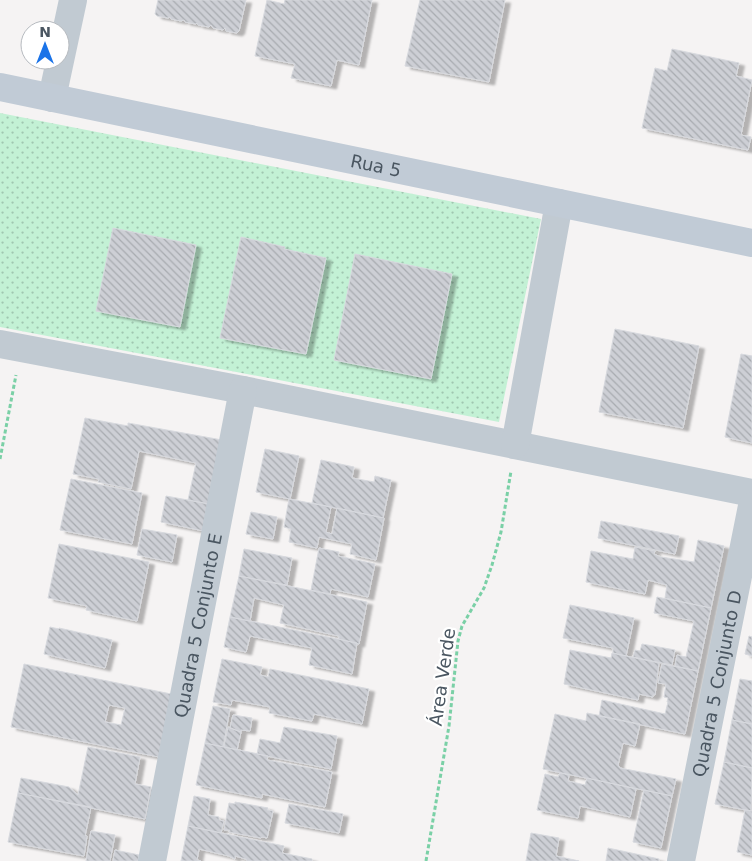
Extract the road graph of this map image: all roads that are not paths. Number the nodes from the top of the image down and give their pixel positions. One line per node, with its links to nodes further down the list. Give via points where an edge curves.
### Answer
1 (73, 0): 3 (street)
2 (0, 87): 3 (street, Rua 5)
3 (52, 98): 4 (street, Rua 5)
4 (559, 203): 5 (street, Rua 5); 8 (street)
5 (752, 243)
6 (11, 346): 7 (street)
7 (243, 390): 8 (street); 11 (street, Quadra 5 Conjunto E)
8 (515, 445): 9 (street)
9 (752, 493)
10 (752, 506): 12 (street, Quadra 5 Conjunto D)
11 (152, 861)
12 (681, 861)

